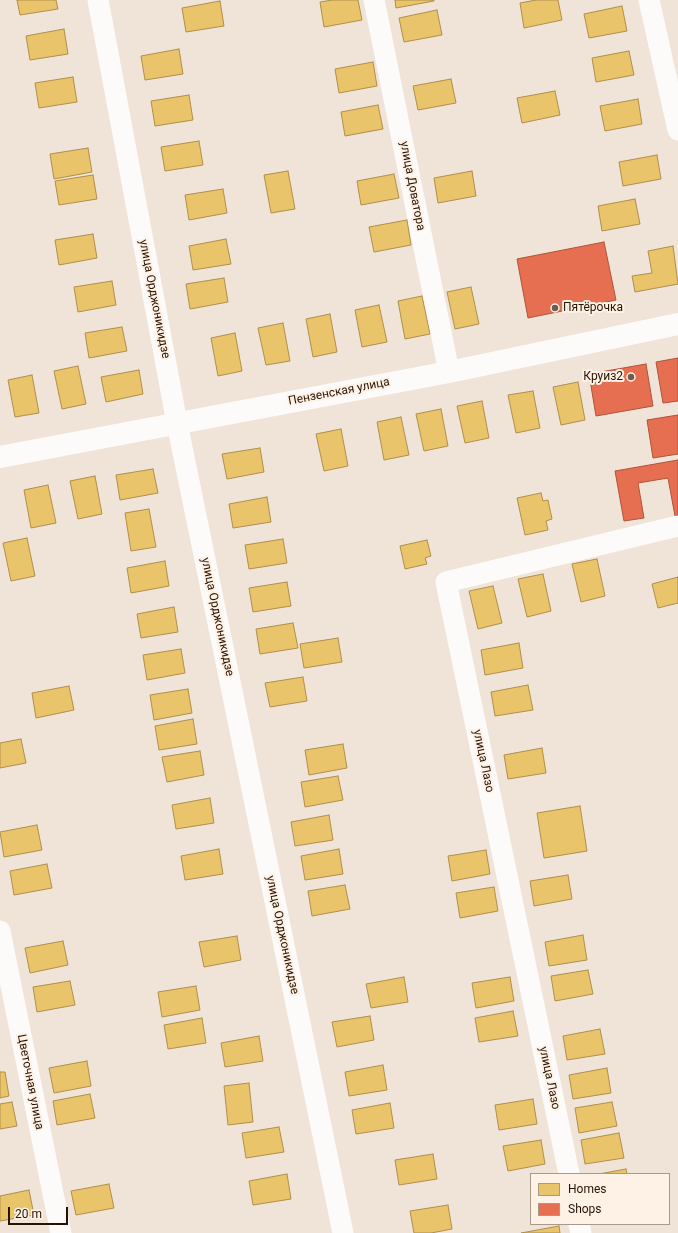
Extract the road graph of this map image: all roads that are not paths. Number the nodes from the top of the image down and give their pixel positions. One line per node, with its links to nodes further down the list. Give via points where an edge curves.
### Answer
1 (98, 0): 7 (street, улица Орджоникидзе)
2 (374, 0): 6 (street, улица Доватора)
3 (649, 0): 4 (street)
4 (678, 130)
5 (678, 324): 6 (street, Пензенская улица)
6 (449, 372): 7 (street, Пензенская улица)
7 (177, 423): 8 (street, Пензенская улица); 13 (street, улица Орджоникидзе)
8 (0, 457)
9 (678, 526): 11 (street, улица Лазо, via 446,582)
10 (0, 931): 12 (street, Цветочная улица)
11 (569, 1173)
12 (61, 1233)
13 (343, 1233)

